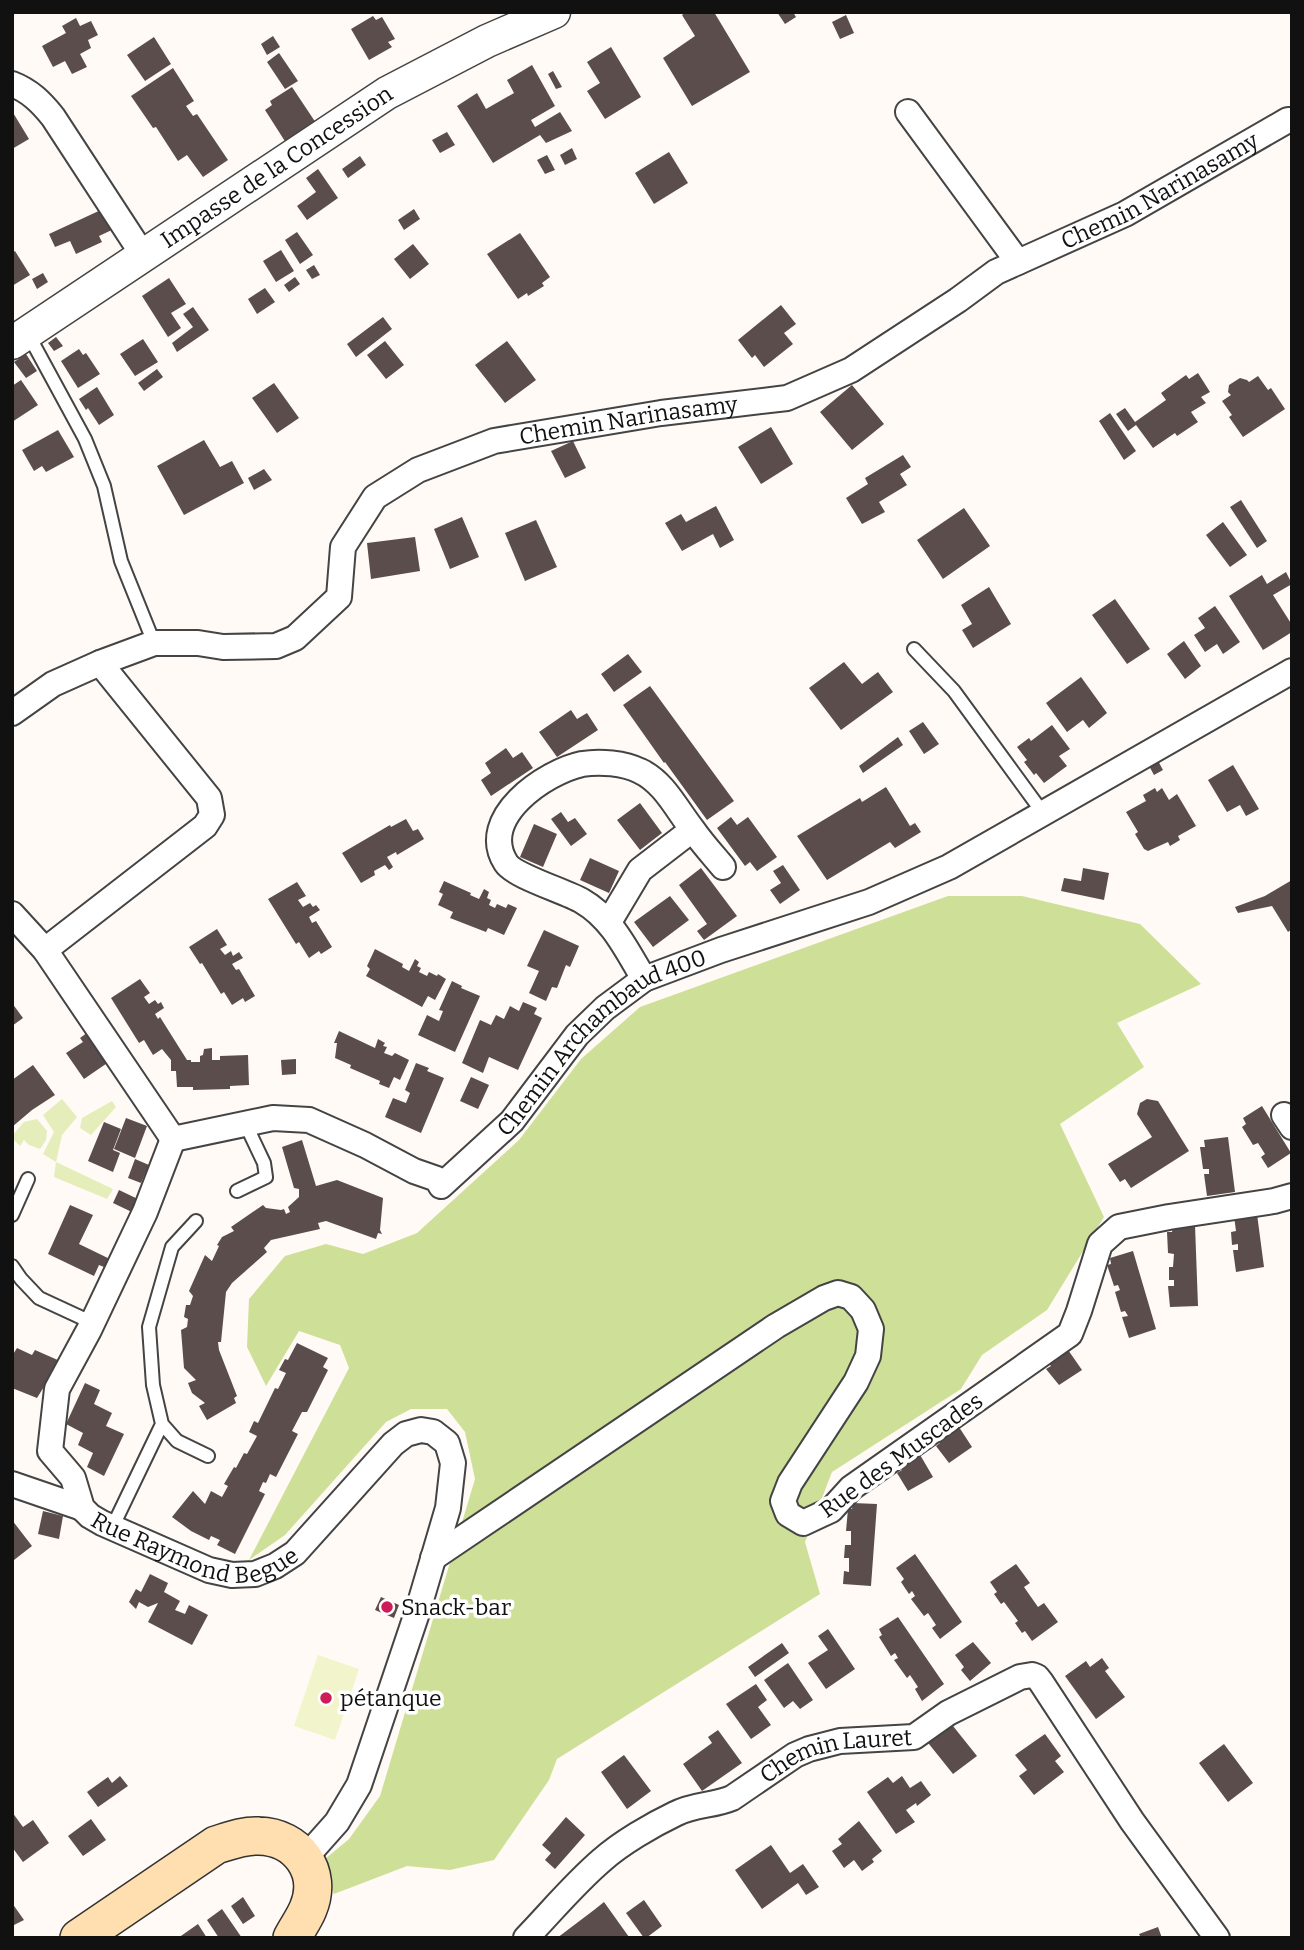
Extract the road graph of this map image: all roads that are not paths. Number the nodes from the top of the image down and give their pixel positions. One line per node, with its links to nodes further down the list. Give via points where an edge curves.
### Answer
1 (554, 12): 5 (street, Impasse de la Concession, via 387,93)
2 (12, 83): 5 (street, via 40,100 53,117)
3 (908, 112): 6 (street)
4 (1292, 120): 6 (street, Chemin Narinasamy, via 1125,214)
5 (143, 255): 7 (street, Impasse de la Concession)
6 (1018, 262): 8 (street, Chemin Narinasamy, via 850,370 787,398 661,413 495,441 418,470 375,497 344,547 339,597 295,638 276,646)
7 (20, 338): 8 (lane, via 85,439 104,486 121,561)
8 (154, 643): 10 (street, Chemin Narinasamy)
9 (914, 649): 13 (lane, via 954,691)
10 (100, 663): 12 (street, Chemin Narinasamy, via 53,684); 18 (street, via 209,798 212,815 205,826)
11 (1292, 671): 13 (street, Chemin Archambaud 400)
12 (12, 713)
13 (1043, 813): 19 (street, Chemin Archambaud 400, via 948,867 869,902)
14 (692, 830): 15 (street); 17 (street, via 640,870); 17 (street, via 662,788 642,771 626,765 583,764 521,797 500,830 506,864 583,901)
15 (723, 867)
16 (12, 914): 18 (street)
17 (609, 922): 19 (street)
18 (45, 950): 21 (street)
19 (644, 979): 20 (street, Chemin Archambaud 400, via 577,1035 512,1121 441,1186 437,1180 309,1120 273,1118)
20 (246, 1125): 21 (street, Chemin Archambaud 400); 23 (lane, via 266,1177)
21 (173, 1139): 28 (street, Rue Raymond Begue)
22 (28, 1179): 25 (lane)
23 (237, 1191)
24 (1292, 1196): 34 (street, Rue des Muscades, via 1119,1227 1100,1244 1070,1334 851,1488 831,1510 803,1523 788,1514 783,1500 869,1356 871,1329 863,1310 851,1297 838,1293 776,1326)
25 (12, 1214)
26 (196, 1221): 29 (lane, via 172,1247 149,1327 153,1385)
27 (12, 1266): 28 (lane, via 39,1298)
28 (93, 1323): 32 (street, Rue Raymond Begue, via 57,1389 50,1451 73,1479)
29 (162, 1424): 30 (lane, via 177,1441); 33 (lane)
30 (208, 1456)
31 (12, 1484): 32 (street)
32 (82, 1508): 33 (street, Rue Raymond Begue)
33 (112, 1528): 34 (street, Rue Raymond Begue, via 209,1570 232,1575 266,1571 295,1553 393,1444 421,1430 433,1432 447,1443 453,1464 448,1508)
34 (433, 1558): 35 (street, Rue Raymond Begue, via 359,1785 337,1822)
35 (305, 1858): 36 (main road, via 294,1846 257,1835 216,1845); 37 (main road, via 312,1891 309,1907)
36 (79, 1938)
37 (292, 1938)
38 (526, 1938): 39 (street, Chemin Lauret, via 601,1860 675,1814 697,1805 722,1803 809,1749 840,1741 914,1737 968,1702 1032,1675)
39 (1217, 1938)

